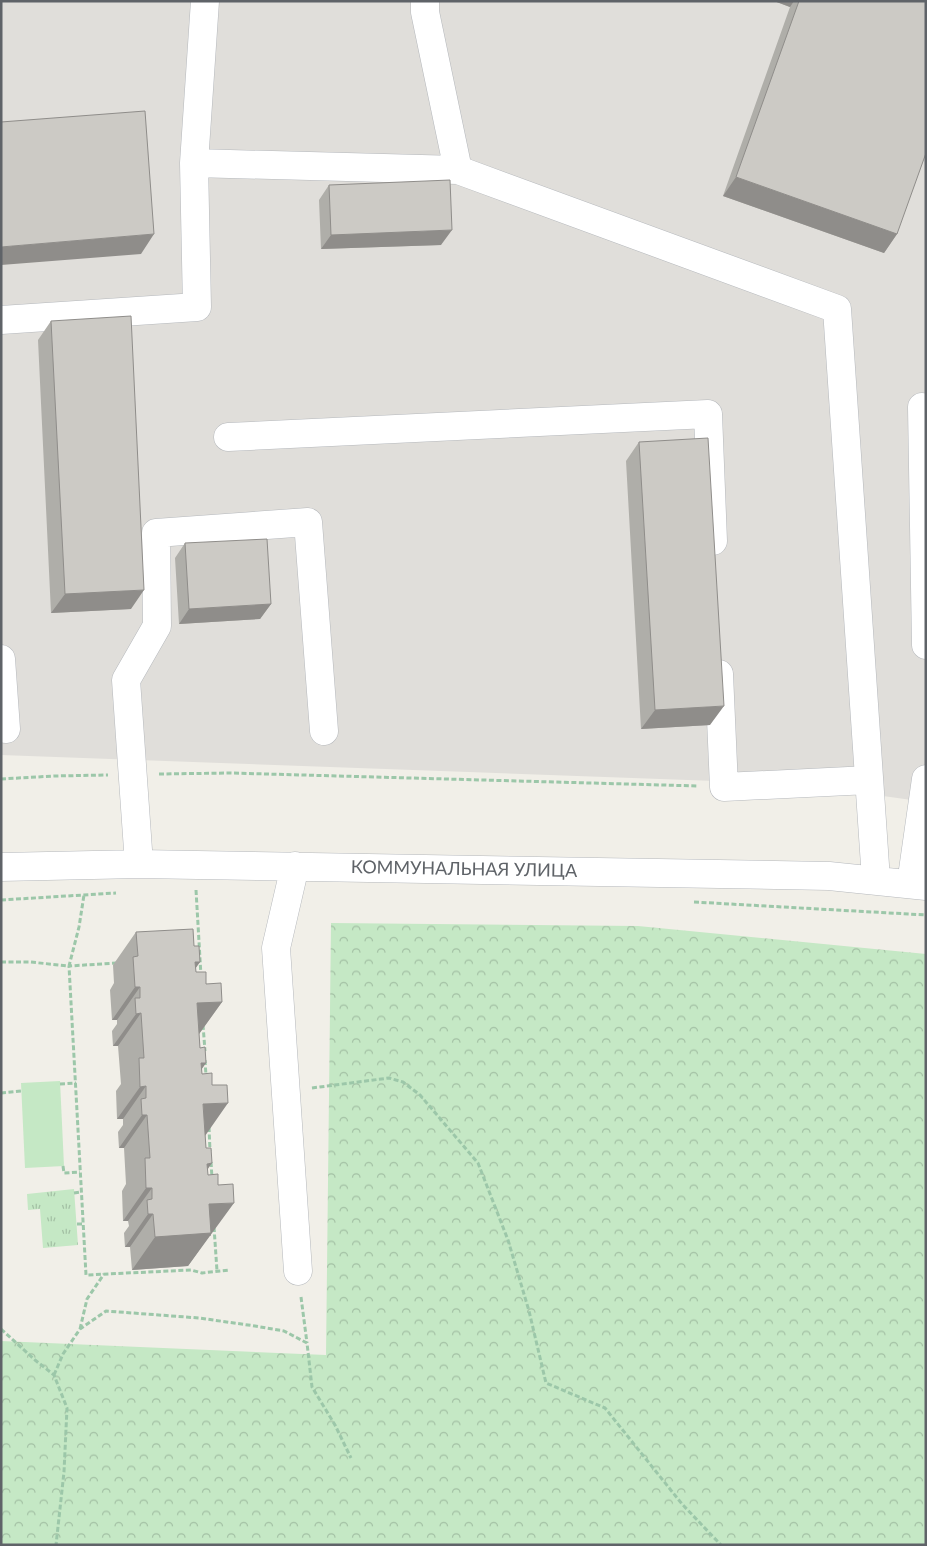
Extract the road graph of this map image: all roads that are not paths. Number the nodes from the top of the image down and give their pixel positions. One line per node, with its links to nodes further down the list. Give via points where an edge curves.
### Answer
1 (205, 1): 3 (street)
2 (425, 1): 4 (street)
3 (194, 163): 4 (street); 5 (street, via 197,306)
4 (458, 170): 15 (street, via 837,309)
5 (1, 320)
6 (922, 407): 9 (street)
7 (228, 437): 8 (street, via 708,414)
8 (714, 561)
9 (926, 645)
10 (718, 650): 15 (street, via 724,787)
11 (1, 658): 12 (street)
12 (6, 729)
13 (324, 731): 16 (street, via 308,522 156,533 157,626 126,680)
14 (926, 779): 20 (street)
15 (869, 780): 19 (street)
16 (139, 864): 17 (street, КОММУНАЛЬНАЯ УЛИЦА); 18 (street, КОММУНАЛЬНАЯ УЛИЦА)
17 (295, 866): 19 (street, КОММУНАЛЬНАЯ УЛИЦА, via 828,876); 21 (street, via 276,948)
18 (1, 867)
19 (876, 880): 20 (street, КОММУНАЛЬНАЯ УЛИЦА)
20 (918, 885)
21 (298, 1270)

